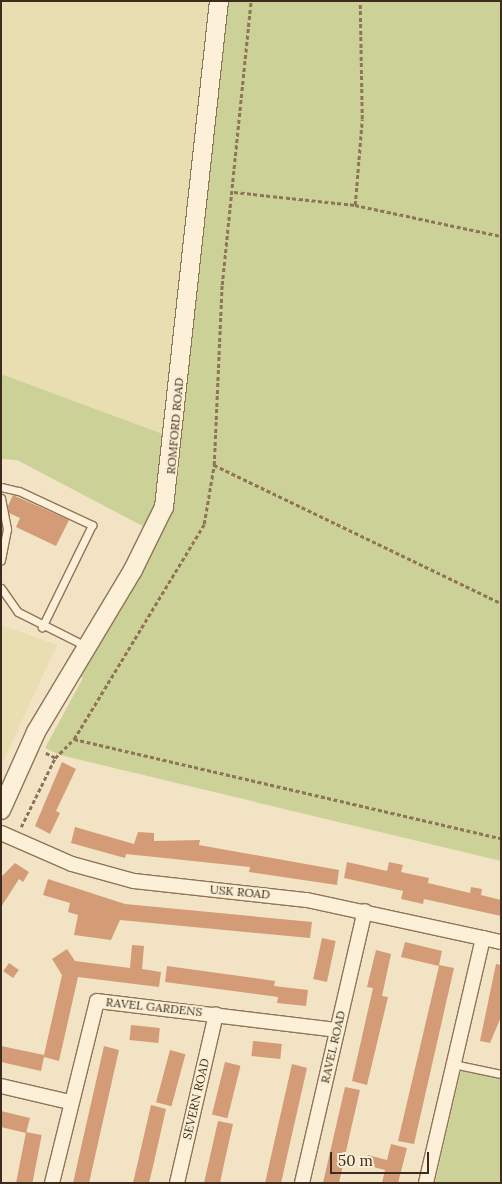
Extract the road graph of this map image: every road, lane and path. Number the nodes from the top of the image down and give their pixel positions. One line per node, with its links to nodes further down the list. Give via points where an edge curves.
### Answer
1 (219, 1): 14 (street, ROMFORD ROAD, via 171,479 154,532)
2 (251, 1): 4 (path)
3 (360, 1): 5 (path, via 362,119)
4 (234, 192): 5 (path); 7 (path, via 222,285)
5 (355, 205): 6 (path)
6 (501, 236)
7 (214, 465): 12 (path, via 393,547); 15 (path, via 204,524)
8 (1, 488): 13 (lane, via 92,525)
9 (1, 498): 10 (lane, via 7,529)
10 (1, 560)
11 (1, 588): 13 (lane, via 8,604)
12 (501, 603)
13 (42, 627): 14 (lane)
14 (86, 646): 18 (street, ROMFORD ROAD, via 36,732)
15 (74, 739): 17 (path); 20 (path)
16 (39, 750): 17 (path)
17 (55, 758): 21 (path)
18 (1, 810)
19 (1, 832): 21 (street, USK ROAD)
20 (501, 838)
21 (15, 840): 22 (street, USK ROAD, via 72,864 134,881 273,895)
22 (365, 911): 23 (street, USK ROAD); 26 (street, RAVEL ROAD)
23 (483, 938): 24 (street, USK ROAD); 27 (street)
24 (501, 942)
25 (216, 1014): 26 (street, RAVEL GARDENS); 30 (street, RAVEL GARDENS, via 97,1002); 32 (street, SEVERN ROAD)
26 (337, 1030): 33 (street, RAVEL ROAD)
27 (453, 1064): 28 (lane); 34 (street)
28 (501, 1074)
29 (1, 1086): 30 (street)
30 (70, 1102): 31 (street, RAVEL GARDENS)
31 (52, 1183)
32 (177, 1183)
33 (302, 1183)
34 (426, 1183)

